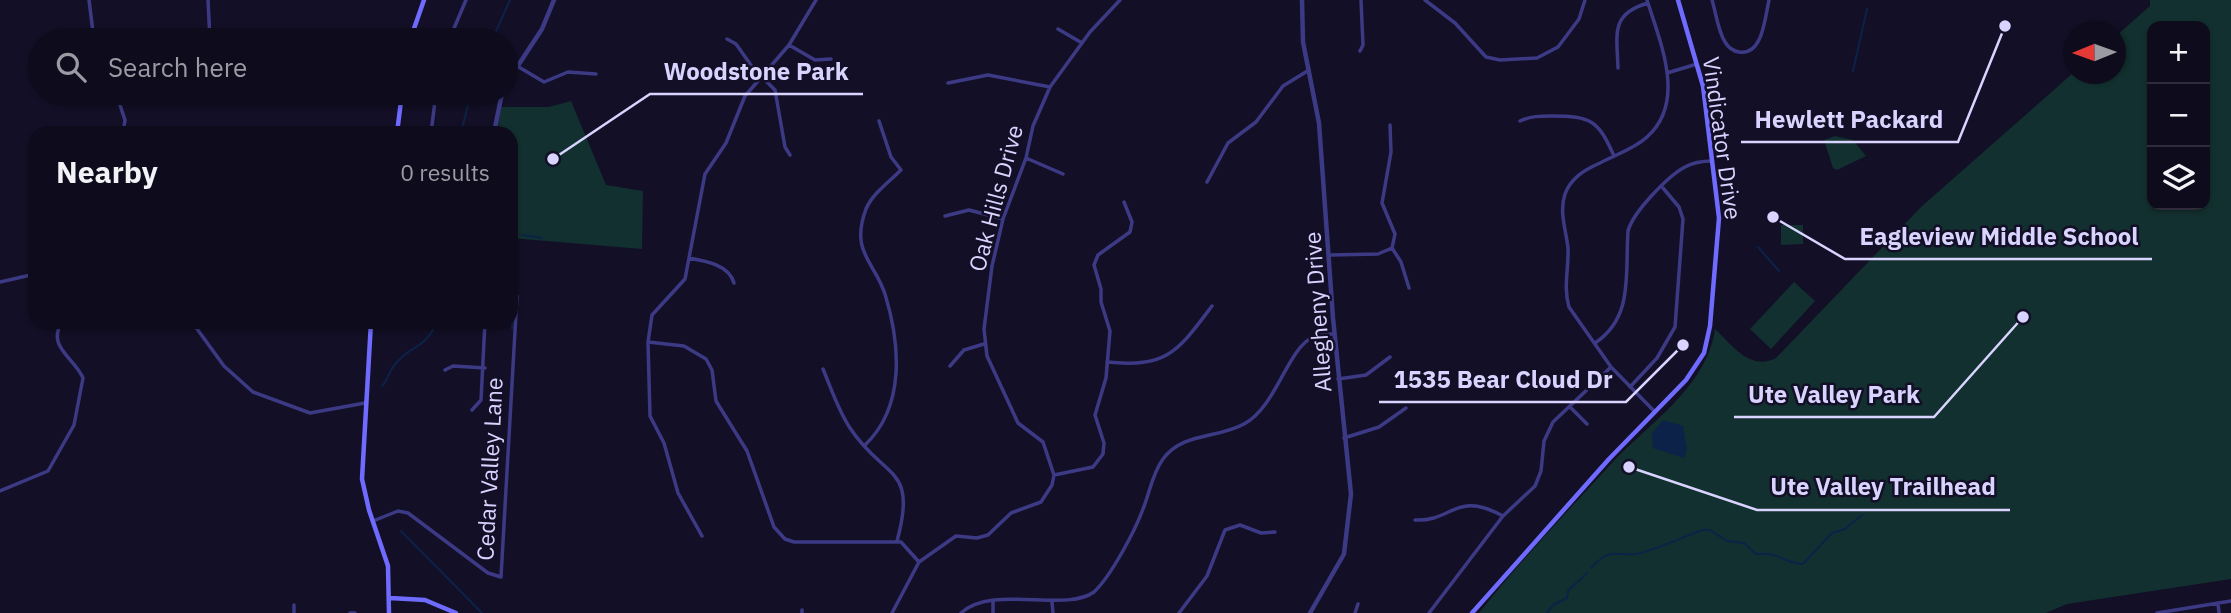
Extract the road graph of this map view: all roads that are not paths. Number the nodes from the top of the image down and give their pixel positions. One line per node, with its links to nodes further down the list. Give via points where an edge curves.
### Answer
1 (89, 0): 16 (street)
2 (208, 0): 17 (street)
3 (424, 0): 18 (main road)
4 (466, 0): 19 (street)
5 (554, 0): 27 (street, via 542,29)
6 (816, 0): 23 (street)
7 (1120, 0): 22 (street, Oak Hills Drive)
8 (1303, 0): 30 (street, Allegheny Drive, via 1303,42)
9 (1361, 0): 24 (street)
10 (1425, 0): 11 (street, via 1455,23 1482,54 1496,60 1530,60 1544,55 1564,41)
11 (1585, 0)
12 (1678, 0): 26 (main road, Vindicator Drive)
13 (1712, 0): 14 (street, via 1725,43 1742,52 1758,43)
14 (1769, 0)
15 (1647, 1): 29 (street, via 1620,19); 31 (street)
16 (92, 28)
17 (209, 28)
18 (414, 28)
19 (454, 28)
20 (1058, 29): 22 (street)
21 (727, 39): 33 (street)
22 (1082, 43): 35 (street, Oak Hills Drive)
23 (789, 45): 25 (street, via 815,60); 33 (street)
24 (1360, 51)
25 (831, 59)
26 (1697, 64): 31 (street); 50 (main road, Vindicator Drive)
27 (518, 65)
28 (518, 67): 32 (street, via 544,82 568,72)
29 (1618, 68)
30 (1309, 70): 52 (street, via 1283,86 1256,122 1228,143); 58 (street, Allegheny Drive, via 1320,123)
31 (1667, 73): 48 (street, via 1665,109 1655,128 1643,141)
32 (596, 74)
33 (760, 76): 47 (street, via 775,90); 59 (street, via 705,174)
34 (948, 83): 35 (street, via 988,75)
35 (1050, 87): 49 (street, Oak Hills Drive, via 1033,126)
36 (120, 105): 43 (street)
37 (400, 105): 44 (main road)
38 (434, 105): 45 (street)
39 (500, 105): 46 (street)
40 (879, 121): 90 (street, via 891,157 901,170 870,201 864,215 862,251 884,293 898,374 884,420)
41 (1520, 121): 48 (street, via 1530,117 1587,119 1602,132)
42 (1390, 125): 57 (street, via 1391,152 1382,203 1395,234)
43 (124, 126)
44 (398, 126)
45 (432, 126)
46 (495, 126)
47 (790, 155)
48 (1614, 156): 72 (street, via 1576,177 1563,204 1568,248 1566,295 1572,313)
49 (1026, 158): 51 (street); 56 (street, Oak Hills Drive)
50 (1712, 161): 53 (street, via 1685,167); 87 (main road, Vindicator Drive, via 1719,237 1709,337 1692,373)
51 (1063, 174)
52 (1207, 182)
53 (1662, 187): 72 (street, via 1629,224 1622,312 1611,331); 82 (street, via 1683,219 1677,320 1657,358)
54 (1124, 202): 75 (street, via 1132,222 1130,232 1101,252 1094,265 1110,331)
55 (944, 216): 56 (street, via 969,210)
56 (1003, 219): 73 (street, Oak Hills Drive, via 992,266)
57 (1392, 248): 58 (street, via 1378,254); 63 (street)
58 (1331, 255): 70 (street, Allegheny Drive)
59 (690, 258): 62 (street, via 718,266); 71 (street, via 682,284 652,315)
60 (28, 276): 61 (street)
61 (0, 282)
62 (734, 283)
63 (1409, 288)
64 (1212, 306): 75 (street, via 1175,353 1133,365)
65 (58, 329): 92 (street, via 58,344 83,378 74,425 48,471)
66 (197, 329): 83 (street, via 224,366 253,392 310,413)
67 (370, 329): 83 (main road)
68 (485, 329): 78 (street)
69 (515, 329): 95 (street, Cedar Valley Lane, via 500,577 488,573 408,513 398,511)
70 (1334, 334): 81 (street, Allegheny Drive); 103 (street, via 1318,335 1306,343 1267,403 1250,420 1189,440 1169,452 1155,472 1135,526 1098,588 1079,600)
71 (648, 342): 97 (street, via 650,416 664,443 678,493); 98 (street, via 684,346 706,359 716,401 747,451 780,536 799,542)
72 (1595, 343): 77 (street)
73 (984, 344): 76 (street, via 964,350); 91 (street, Oak Hills Drive, via 1018,423 1043,442)
74 (1390, 357): 81 (street, via 1366,375)
75 (1107, 362): 91 (street, via 1095,415 1104,443 1101,459 1087,469)
76 (950, 366)
77 (1611, 367): 82 (street); 84 (street)
78 (485, 368): 80 (street, via 453,366); 86 (street, via 481,400)
79 (822, 369): 90 (street, via 849,428)
80 (445, 370)
81 (1338, 379): 89 (street, Allegheny Drive)
82 (1630, 387): 87 (street)
83 (365, 403): 95 (main road, via 362,479)
84 (1570, 407): 88 (street); 93 (street, via 1546,434 1535,485)
85 (1406, 408): 89 (street, via 1379,427)
86 (472, 410)
87 (1655, 412): 118 (main road, Vindicator Drive)
88 (1587, 424)
89 (1344, 438): 115 (street, Allegheny Drive, via 1351,494 1347,545)
90 (865, 444): 98 (street, via 902,489 906,508)
91 (1054, 475): 99 (street, via 1041,502 1011,513 983,538 956,536)
92 (0, 491)
93 (1503, 516): 94 (street, via 1470,505 1425,521); 117 (street)
94 (1415, 520)
95 (373, 522): 100 (main road, via 386,557)
96 (1275, 532): 114 (street, via 1261,533 1240,525 1226,530 1211,570)
97 (702, 536)
98 (897, 541): 99 (street)
99 (919, 562): 110 (street)
100 (390, 598): 108 (main road); 109 (main road, via 425,600)
101 (2231, 601): 104 (street)
102 (993, 602): 103 (street); 111 (street, via 978,603); 112 (street)
103 (1052, 602): 113 (street)
104 (2218, 603): 119 (street); 120 (street)
105 (1357, 604): 116 (street)
106 (294, 605): 107 (street)
107 (294, 613)
108 (390, 613)
109 (456, 613)
110 (892, 613)
111 (961, 613)
112 (993, 613)
113 (1053, 613)
114 (1179, 613)
115 (1310, 613)
116 (1355, 613)
117 (1429, 613)
118 (1472, 613)
119 (2157, 613)
120 (2219, 613)

